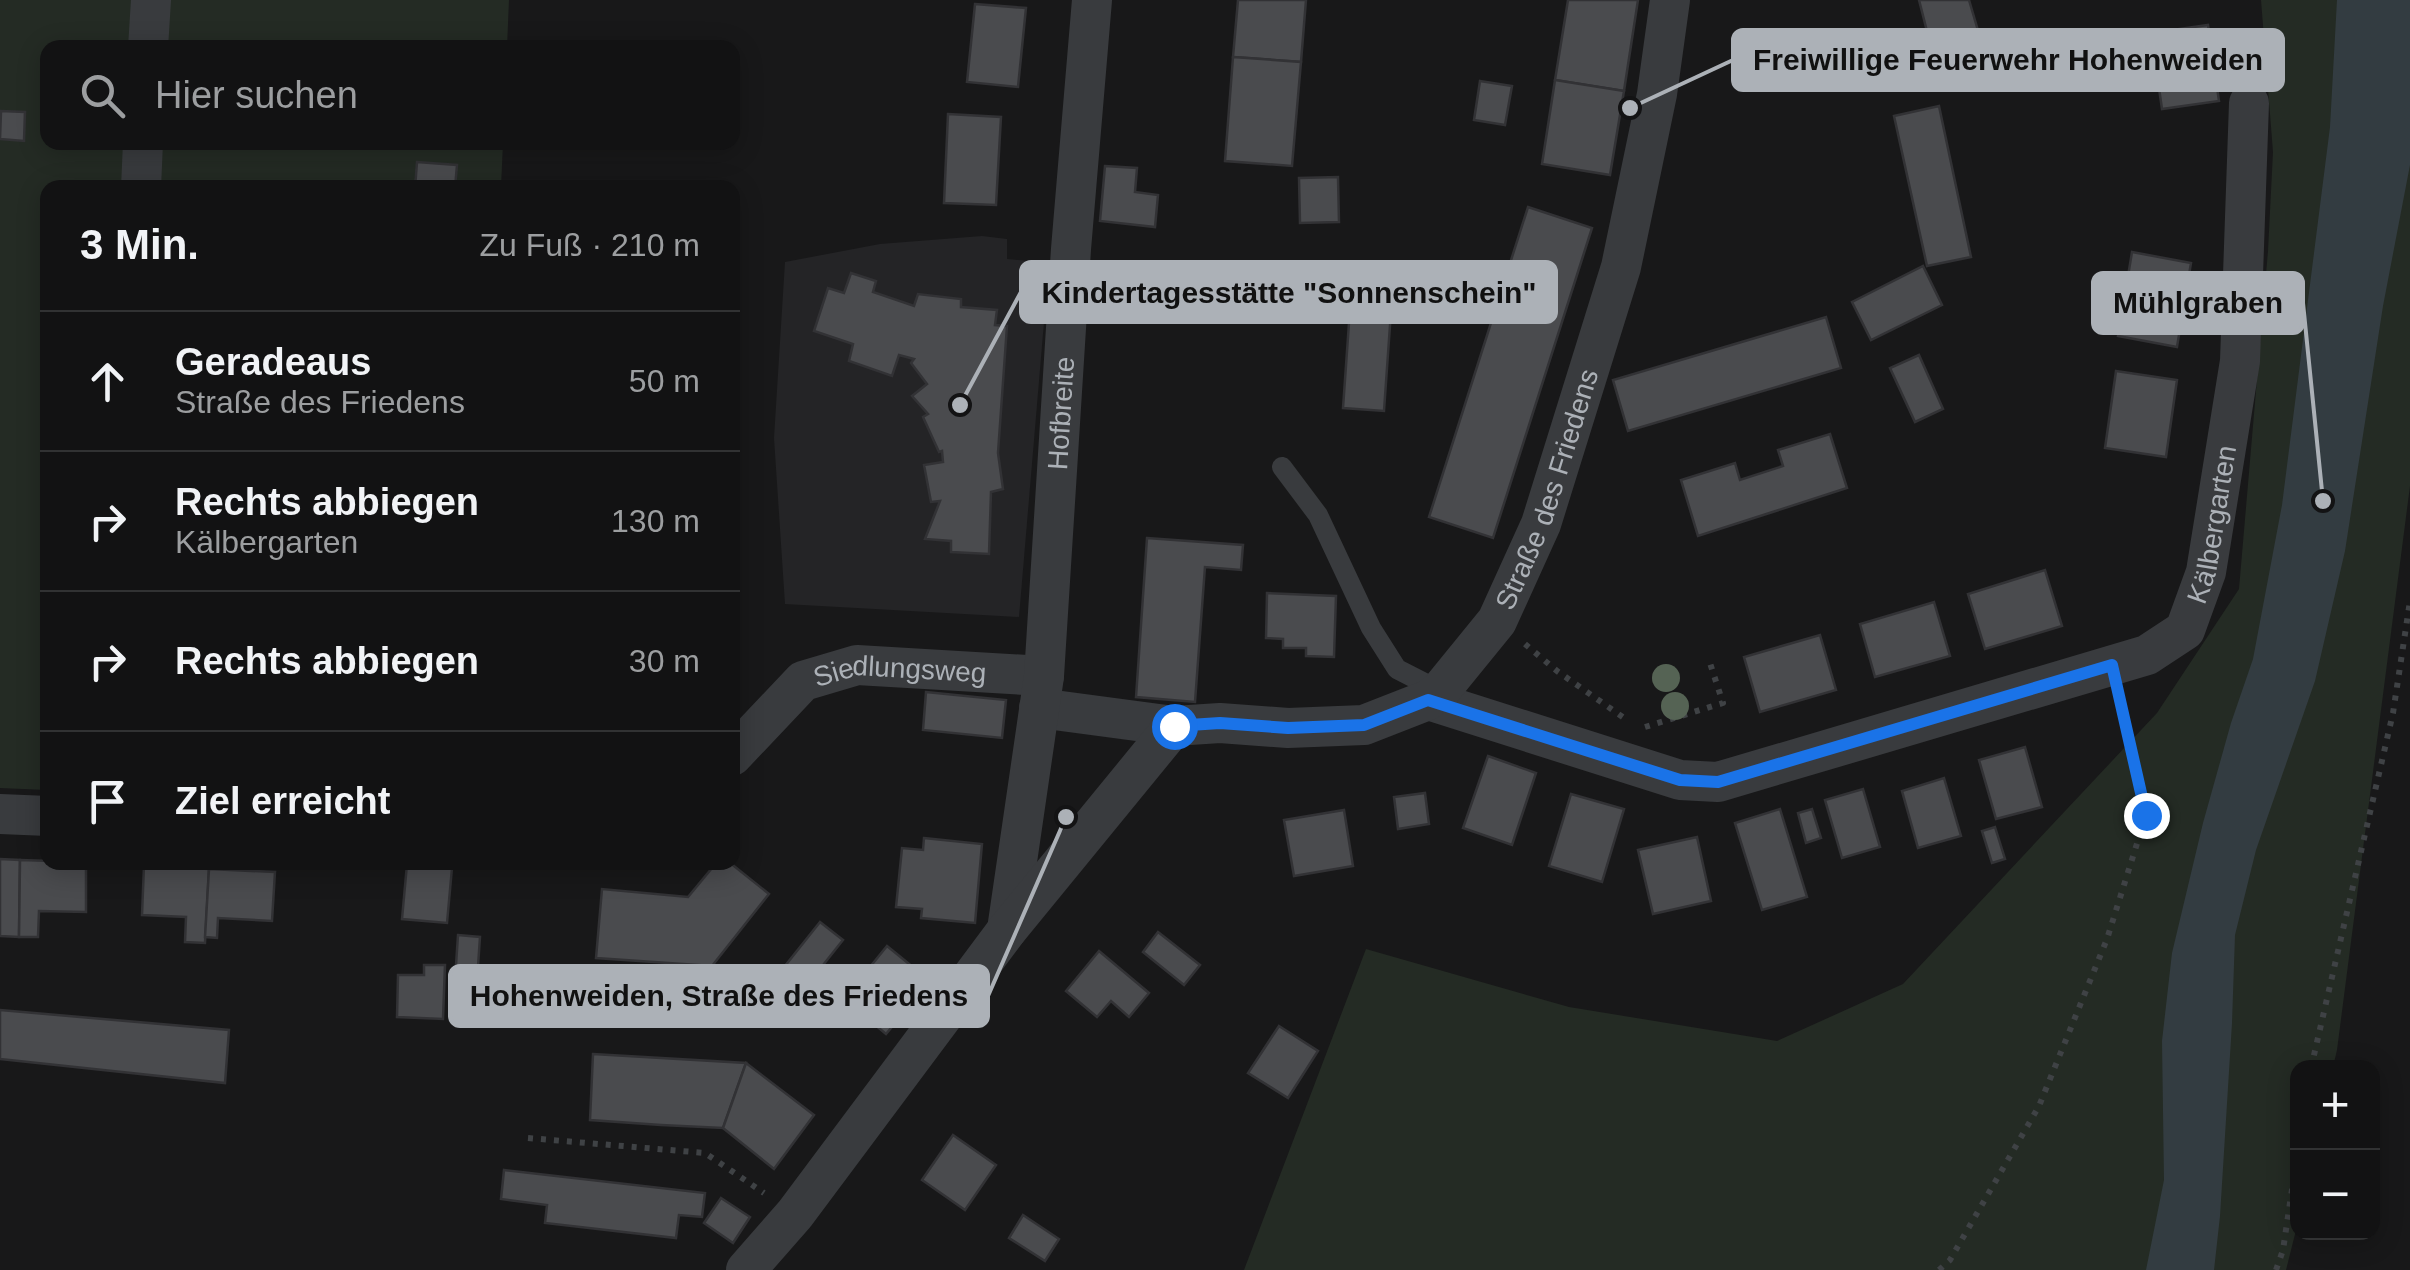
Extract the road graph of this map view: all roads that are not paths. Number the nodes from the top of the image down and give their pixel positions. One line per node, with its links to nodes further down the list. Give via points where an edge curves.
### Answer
1 (151, 0): 4 (street)
2 (1092, 0): 9 (street, Hofbreite)
3 (1670, 0): 10 (street, Straße des Friedens, via 1621,267 1542,524 1497,621)
4 (148, 40)
5 (2249, 103): 10 (street, Kälbergarten, via 2240,360 2206,572 2185,630 2147,655 1718,782 1680,780)
6 (143, 150): 7 (street)
7 (141, 180)
8 (1282, 467): 10 (lane, via 1318,515 1397,669)
9 (1041, 692): 11 (street, Straße des Friedens); 12 (street, Siedlungsweg, via 857,665 802,681); 15 (street)
10 (1434, 696): 11 (street, Straße des Friedens, via 1364,725)
11 (1174, 726): 15 (street)
12 (740, 747)
13 (0, 814): 14 (street)
14 (40, 816)
15 (1007, 930): 16 (street)
16 (746, 1270)

